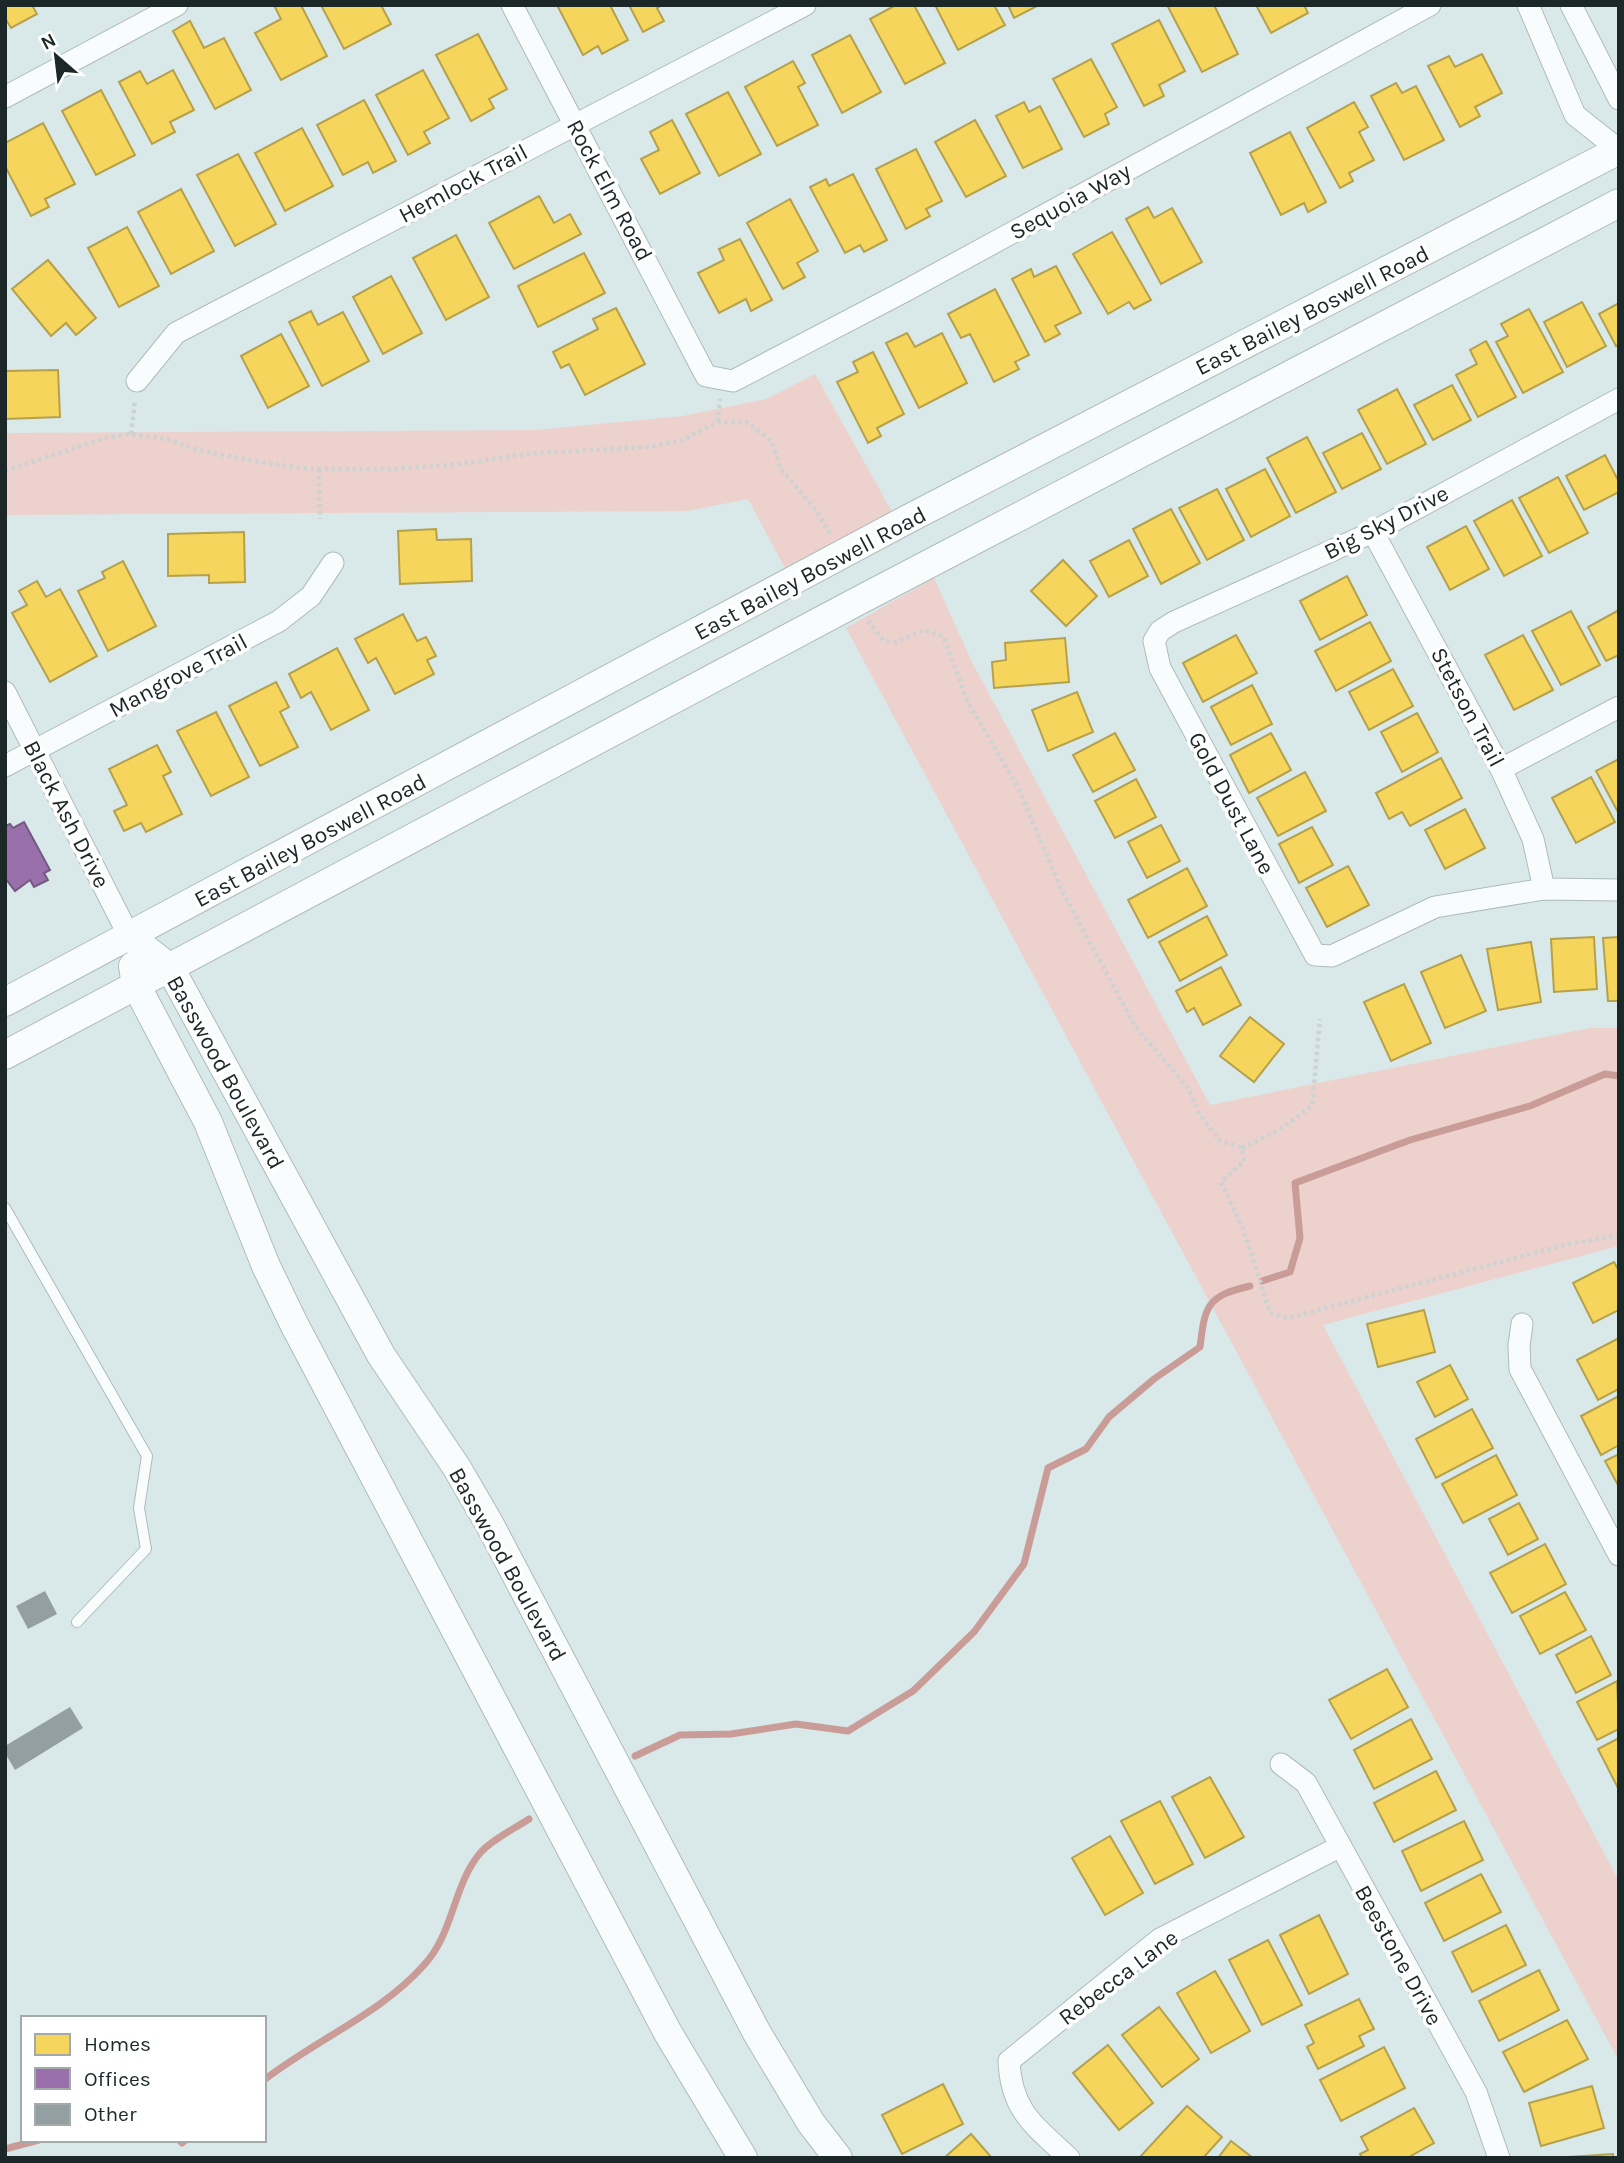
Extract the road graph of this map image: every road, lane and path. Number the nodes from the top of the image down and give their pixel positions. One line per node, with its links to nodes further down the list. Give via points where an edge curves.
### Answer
1 (177, 5): 7 (street)
2 (512, 5): 9 (street, Rock Elm Road)
3 (805, 5): 9 (street, Hemlock Trail)
4 (1430, 5): 12 (street, Sequoia Way, via 733,381)
5 (1528, 5): 10 (street, via 1575,115)
6 (1571, 5): 8 (street)
7 (5, 97)
8 (1619, 99)
9 (576, 124): 12 (street, Rock Elm Road); 13 (street, Hemlock Trail, via 176,333)
10 (1619, 150): 31 (main road, East Bailey Boswell Road, via 921,513)
11 (1619, 203): 32 (main road, East Bailey Boswell Road, via 870,594)
12 (706, 376)
13 (137, 381): 15 (path)
14 (1619, 398): 19 (street, Big Sky Drive)
15 (131, 434): 16 (path, via 260,462); 17 (path)
16 (319, 469): 18 (path); 20 (path, via 451,466 536,453 648,447 683,440 718,422 747,422 772,442 781,469 816,510)
17 (5, 471)
18 (320, 519)
19 (1373, 532): 23 (street, Big Sky Drive, via 1174,622); 28 (street, Stetson Trail)
20 (836, 546)
21 (333, 563): 26 (street, Mangrove Trail, via 311,596 279,621)
22 (865, 615): 37 (path, via 884,640 895,642 925,630 943,636 968,702 1018,787 1062,891 1135,1026 1188,1088 1200,1115 1219,1140)
23 (1154, 641): 29 (street, Gold Dust Lane, via 1160,668 1310,949 1321,958 1434,907)
24 (5, 692): 26 (street, Black Ash Drive)
25 (1619, 707): 28 (street)
26 (35, 751): 27 (street, Mangrove Trail); 31 (street, Black Ash Drive)
27 (5, 766)
28 (1501, 769): 29 (street, Stetson Trail, via 1533,839)
29 (1544, 889): 30 (street)
30 (1619, 890)
31 (129, 936): 32 (main road, Basswood Boulevard); 33 (main road, Basswood Boulevard); 34 (main road, East Bailey Boswell Road)
32 (170, 968): 33 (main road, East Bailey Boswell Road); 46 (main road, Basswood Boulevard, via 371,1339 485,1515 757,2033 811,2123)
33 (136, 985): 36 (main road, East Bailey Boswell Road); 45 (main road, Basswood Boulevard, via 208,1122 266,1266 300,1336 668,2033)
34 (5, 1002)
35 (1320, 1019): 37 (path, via 1312,1106 1279,1130)
36 (5, 1055)
37 (1242, 1148): 39 (path, via 1244,1161 1221,1182 1243,1228 1270,1313 1288,1318 1569,1244)
38 (5, 1209): 42 (lane, via 147,1456 139,1508 146,1549)
39 (1619, 1236)
40 (1522, 1324): 41 (street, via 1520,1369)
41 (1619, 1555)
42 (77, 1622)
43 (1281, 1764): 44 (street, Beestone Drive, via 1306,1783)
44 (1339, 1847): 47 (street, Rebecca Lane, via 1160,1939 1009,2061 1010,2088 1031,2122); 48 (street, Beestone Drive, via 1476,2092)
45 (743, 2158)
46 (838, 2158)
47 (1069, 2158)
48 (1499, 2158)

